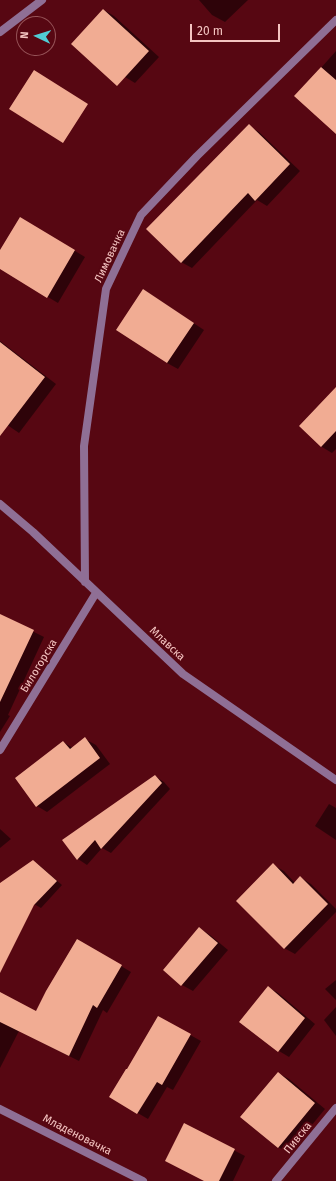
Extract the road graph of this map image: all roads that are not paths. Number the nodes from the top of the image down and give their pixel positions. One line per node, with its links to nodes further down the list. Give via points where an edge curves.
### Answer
1 (42, 0): 3 (street)
2 (336, 20): 5 (street, Лимовачка, via 197,156 141,215 106,289 84,446)
3 (0, 32)
4 (0, 504): 5 (street, Млавска)
5 (85, 582): 6 (street, Млавска)
6 (96, 593): 7 (street, Билогорска); 8 (street, Млавска, via 183,674)
7 (0, 750)
8 (336, 780)
9 (336, 1108): 12 (street, Пивска)
10 (0, 1109): 11 (street, Младеновачка)
11 (144, 1181)
12 (276, 1181)

